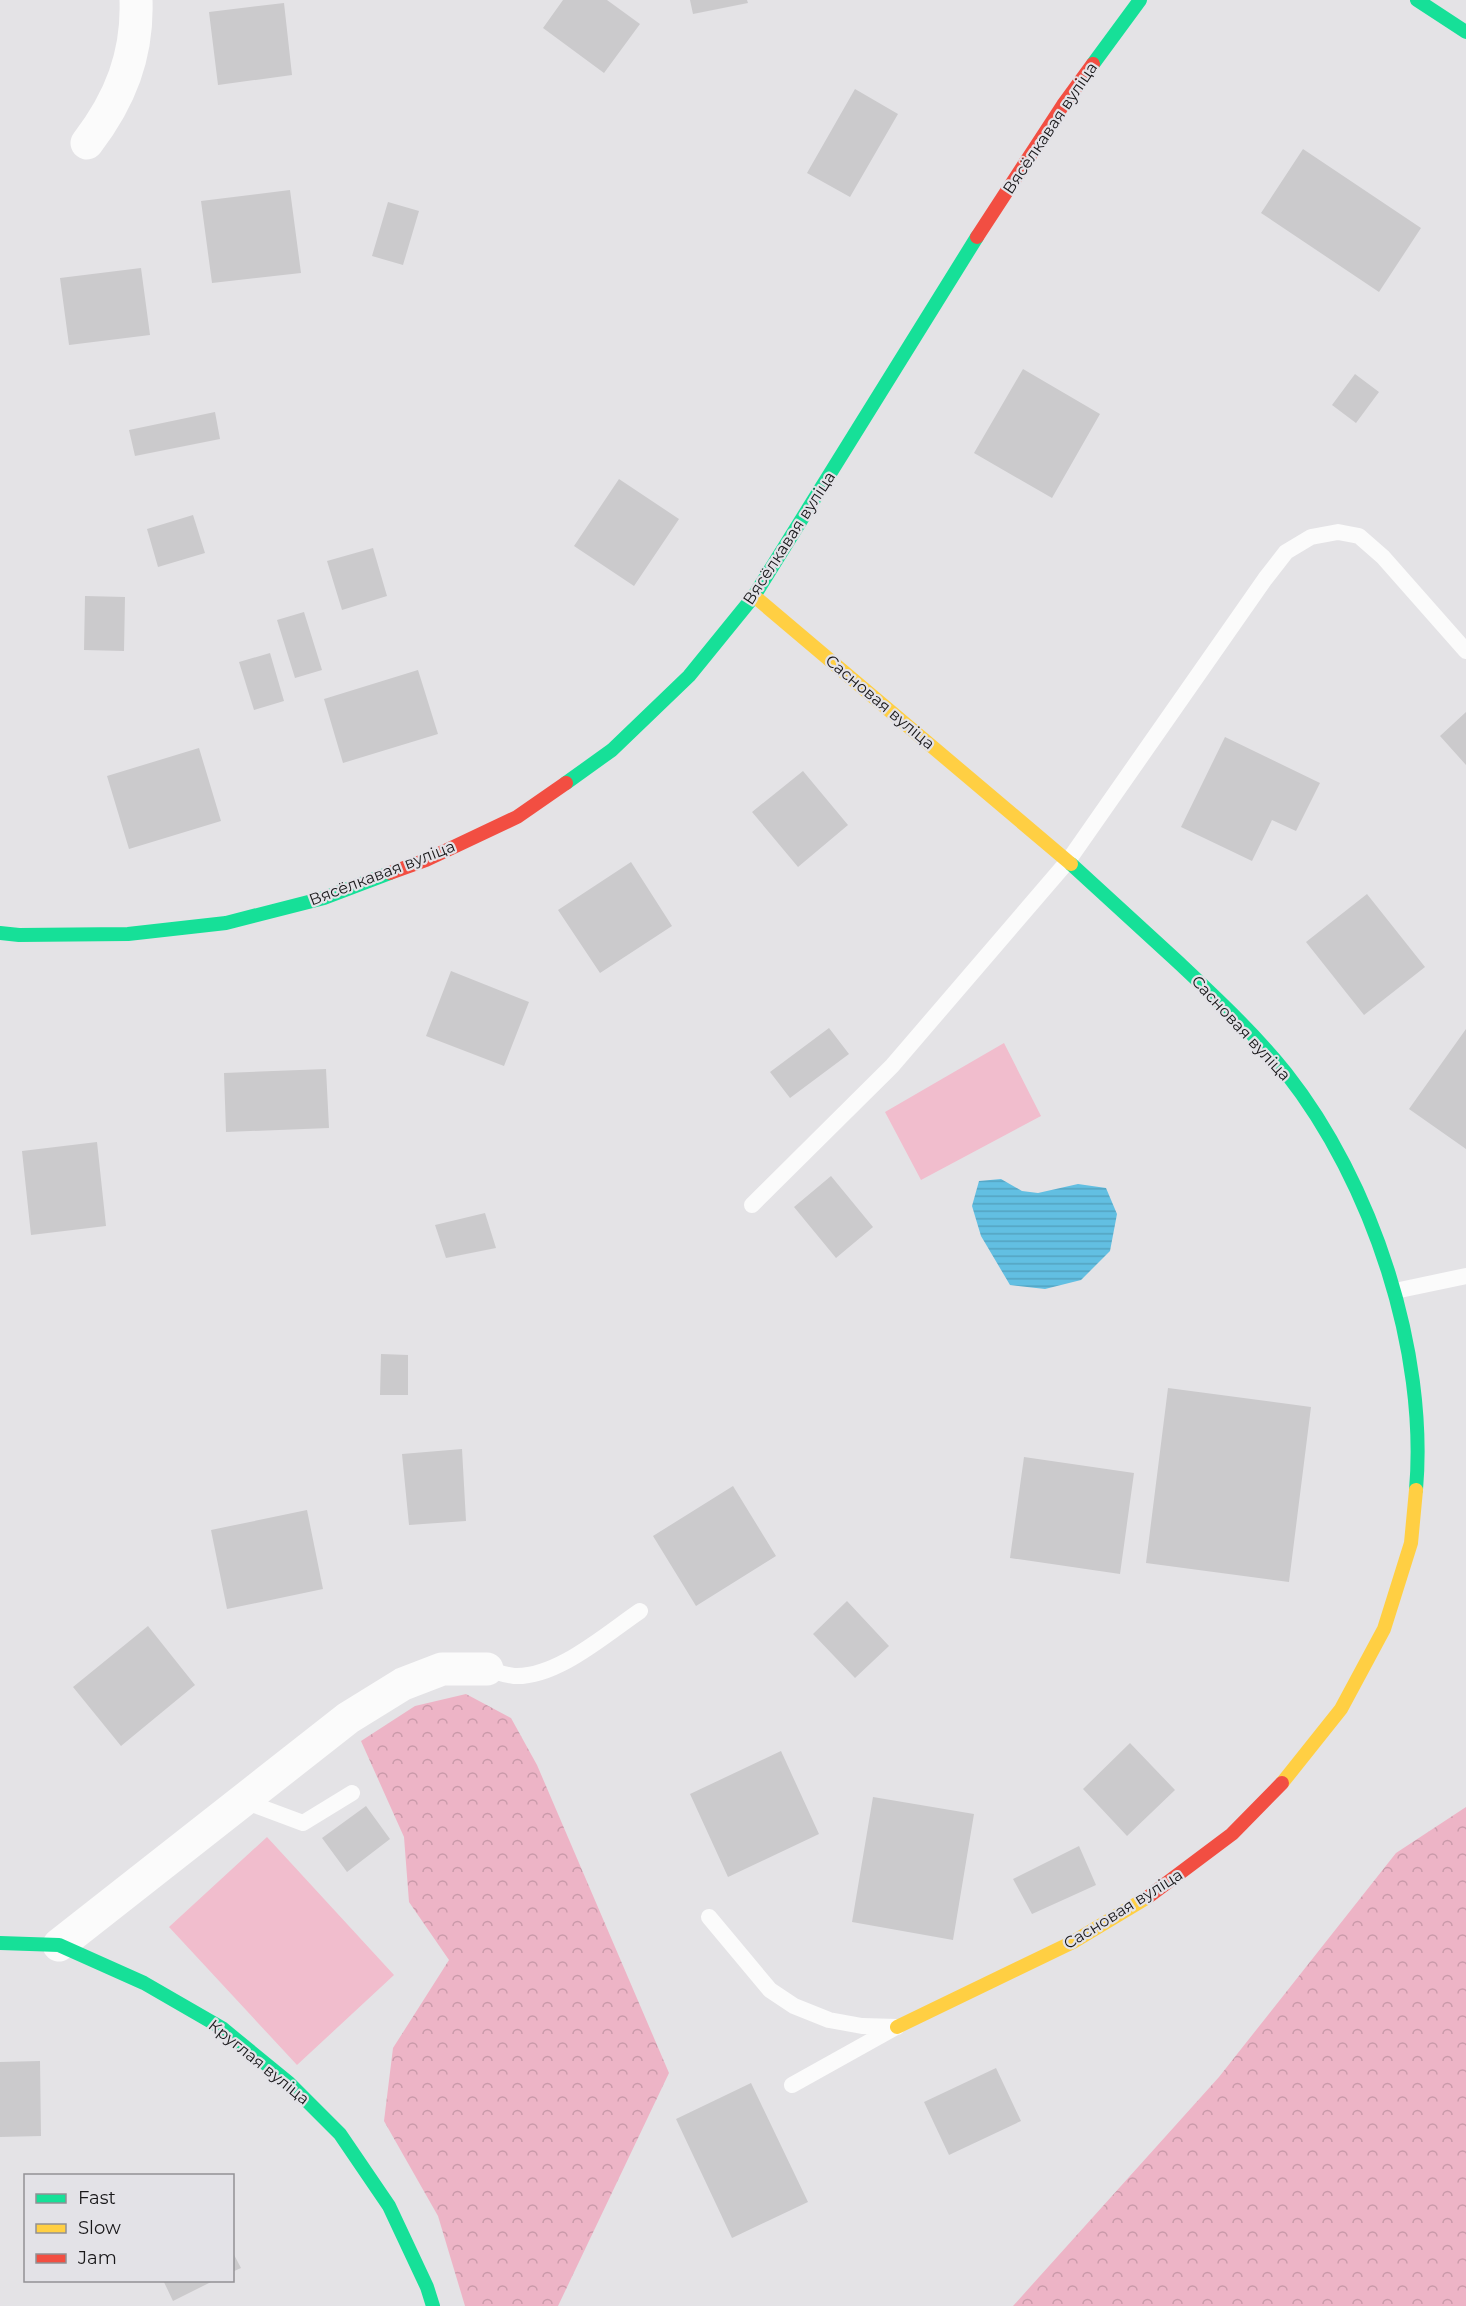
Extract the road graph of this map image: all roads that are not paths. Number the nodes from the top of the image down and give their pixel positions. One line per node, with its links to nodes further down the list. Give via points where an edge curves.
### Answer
1 (136, 0): 5 (street, via 132,49 121,88 106,118)
2 (1140, 0): 6 (street, Вясёлкавая вуліца, via 990,216)
3 (1417, 0): 4 (street)
4 (1466, 32)
5 (87, 143)
6 (754, 596): 8 (street, Сасновая вуліца); 9 (street, Вясёлкавая вуліца, via 689,676 612,750 517,817 426,860 324,898 226,923 128,934)
7 (1466, 651): 8 (lane, via 1383,557 1359,536 1338,532 1311,537 1286,552 1265,579)
8 (1068, 861): 10 (lane, via 892,1066); 12 (street, Сасновая вуліца, via 1224,1005 1286,1073 1332,1141 1366,1212)
9 (0, 933)
10 (752, 1205)
11 (1466, 1275): 12 (lane)
12 (1395, 1291): 20 (street, Сасновая вуліца, via 1413,1374 1418,1466 1411,1543 1384,1629 1341,1709 1288,1777 1232,1834 1160,1890 1073,1942)
13 (640, 1611): 14 (lane, via 563,1663 512,1676)
14 (487, 1669): 16 (street, via 442,1669 403,1684 348,1718)
15 (352, 1793): 16 (lane, via 303,1823)
16 (244, 1801): 19 (street)
17 (709, 1917): 20 (lane, via 770,1990 794,2006 830,2020 862,2026)
18 (0, 1944): 19 (street, Круглая вуліца)
19 (58, 1945): 22 (street, Круглая вуліца, via 144,1983 222,2028 289,2083 340,2134 389,2206)
20 (897, 2026): 21 (lane)
21 (792, 2085)
22 (433, 2306)

